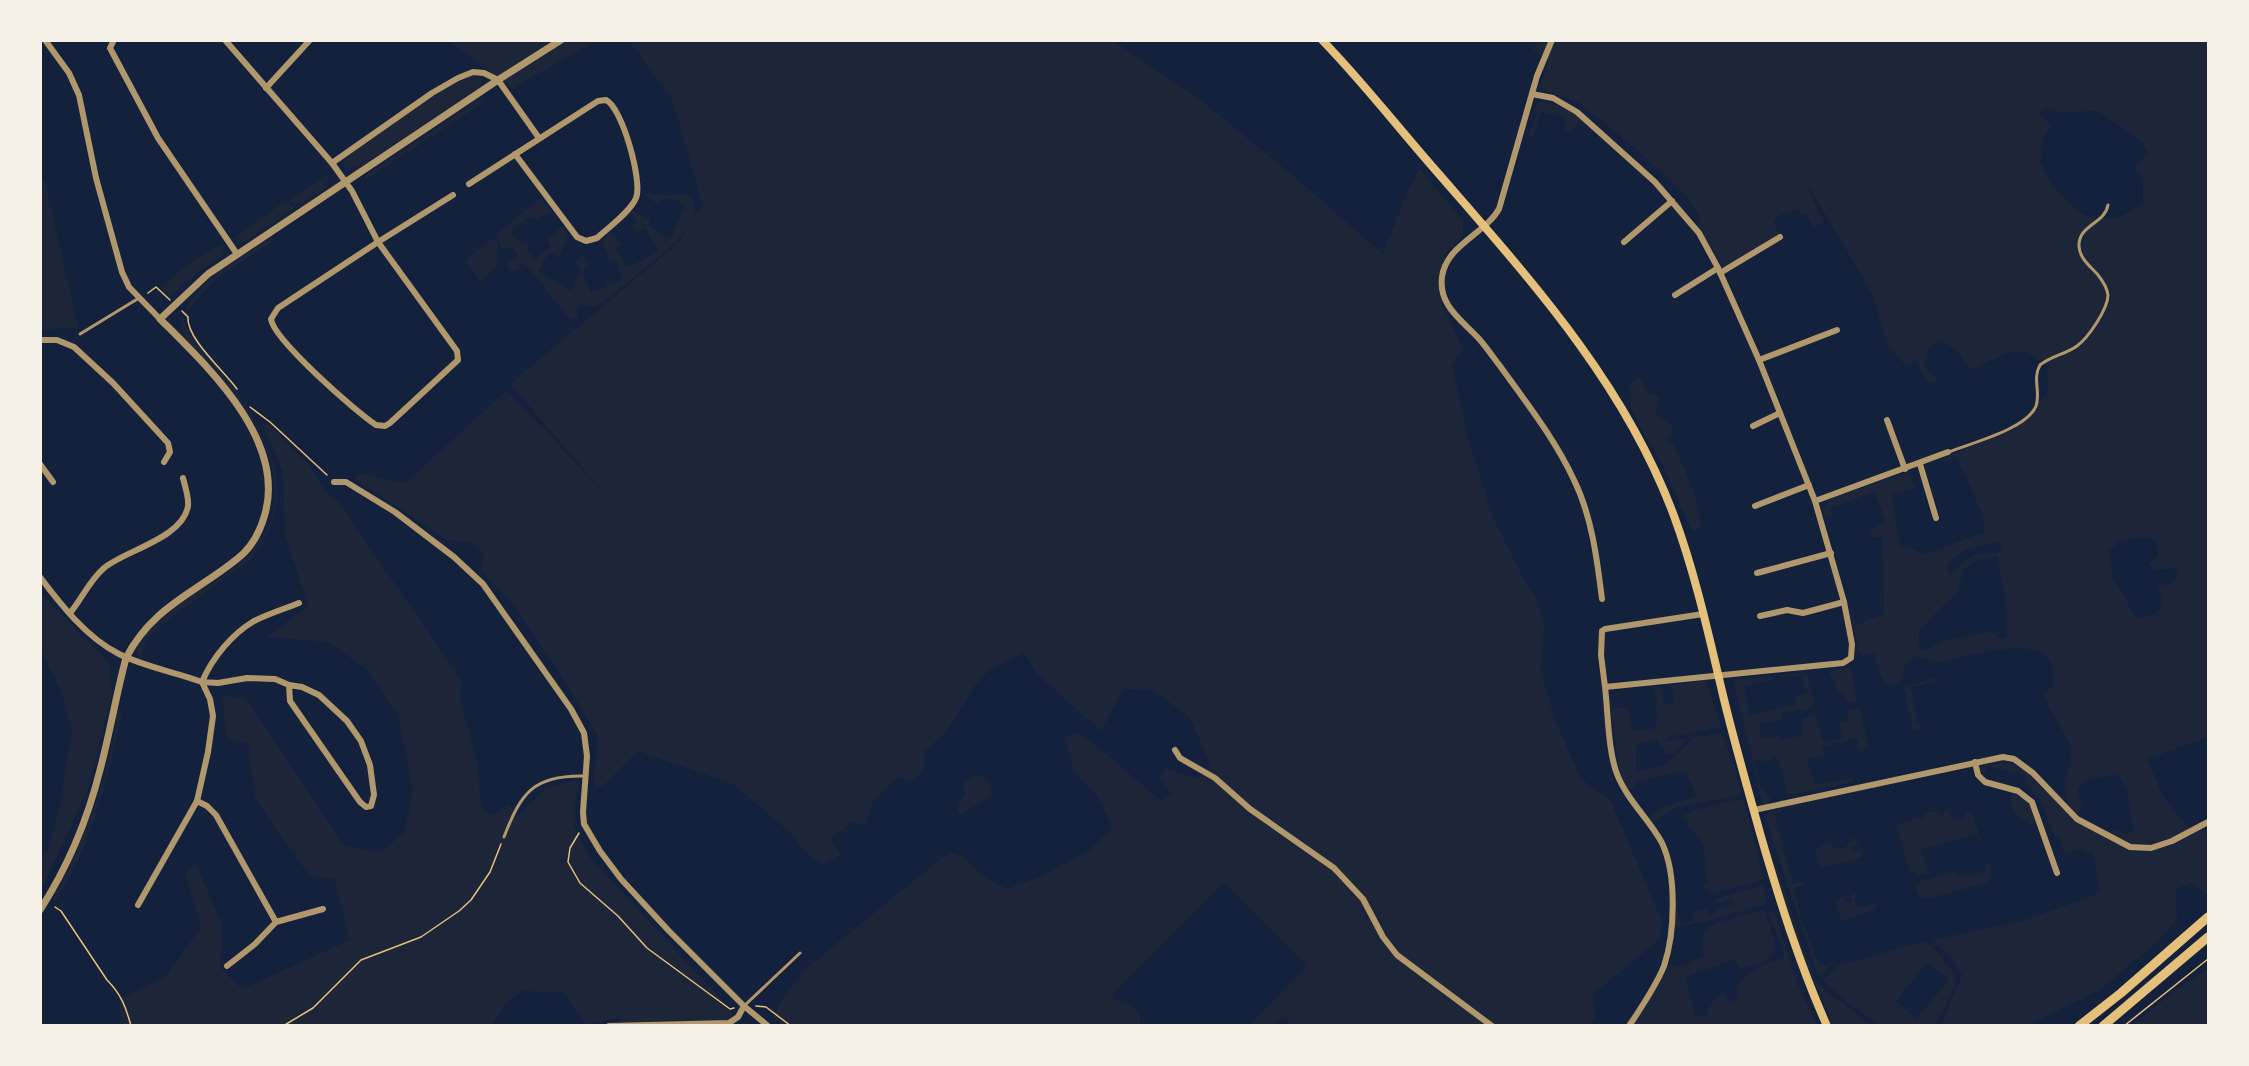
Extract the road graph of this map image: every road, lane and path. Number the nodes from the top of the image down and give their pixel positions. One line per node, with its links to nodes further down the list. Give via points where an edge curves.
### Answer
1 (45, 40): 27 (street, via 69,73 79,95 116,255 129,287)
2 (114, 40): 23 (street, via 110,48 158,138)
3 (225, 40): 9 (street)
4 (310, 40): 9 (street)
5 (561, 40): 8 (street)
6 (1322, 40): 19 (main road)
7 (1552, 40): 10 (street)
8 (498, 80): 11 (street); 13 (street, via 478,72 458,78); 14 (street)
9 (266, 88): 13 (street)
10 (1532, 94): 17 (street, via 1553,98 1577,112 1634,161); 19 (street, via 1499,209)
11 (539, 138): 12 (street); 12 (street, via 598,101 608,100 625,131 638,186 636,201 597,238 583,240 563,220)
12 (515, 154): 15 (street)
13 (332, 163): 14 (street)
14 (346, 181): 21 (street); 23 (street)
15 (469, 184)
16 (453, 195): 21 (street)
17 (1672, 201): 22 (street); 24 (street, via 1699,233)
18 (2108, 205): 39 (lane, via 2105,213 2084,231 2079,245 2108,295 2097,322 2077,347 2040,365 2035,377 2037,402 2025,420)
19 (1485, 226): 54 (street, via 1449,259 1442,277 1444,299 1507,376 1574,480 1590,527); 58 (main road, via 1577,339 1642,444 1674,515)
20 (1780, 237): 24 (street)
21 (378, 242): 21 (street, via 278,308 271,319 275,329 322,380 372,423 382,426 456,363 459,355)
22 (1624, 242)
23 (237, 254): 29 (street, via 208,274)
24 (1719, 270): 26 (street); 33 (street)
25 (156, 287): 27 (path)
26 (1675, 296)
27 (139, 298): 29 (street); 31 (lane)
28 (188, 317): 34 (path, via 194,337)
29 (160, 319): 60 (street, via 237,404 262,452 268,496 260,529 247,550 159,613)
30 (1837, 330): 33 (street)
31 (80, 334)
32 (40, 340): 40 (street, via 69,344 112,383 168,443 170,452)
33 (1759, 360): 36 (street)
34 (241, 395)
35 (247, 404): 46 (path)
36 (1780, 413): 38 (street); 47 (street)
37 (1887, 420): 43 (street)
38 (1753, 426)
39 (1948, 452): 42 (street)
40 (164, 462)
41 (40, 464): 45 (street)
42 (1920, 464): 43 (street); 50 (street)
43 (1905, 468): 48 (street)
44 (183, 478): 57 (street, via 189,503 182,519 166,534 106,567)
45 (53, 482)
46 (334, 482): 67 (street, via 346,482 395,512 473,572 579,722 586,742)
47 (1809, 485): 48 (street); 49 (street)
48 (1815, 501): 51 (street)
49 (1755, 506)
50 (1936, 518)
51 (1831, 553): 52 (street); 55 (street)
52 (1757, 573)
53 (40, 577): 57 (street)
54 (1602, 599)
55 (1844, 602): 59 (street, via 1803,613 1787,610); 61 (street, via 1853,649 1848,661)
56 (299, 603): 62 (street, via 255,621 237,634 210,665)
57 (70, 613): 60 (street, via 104,645)
58 (1703, 614): 61 (main road); 64 (street, via 1602,631)
59 (1760, 616)
60 (126, 657): 62 (street); 77 (street, via 87,812)
61 (1719, 675): 64 (street); 69 (main road)
62 (202, 682): 63 (street, via 247,678 275,679); 68 (street, via 213,716)
63 (288, 685): 63 (street, via 319,695 347,721 361,741 374,790 371,806 363,806 290,701)
64 (1605, 687): 91 (street, via 1615,768 1631,801 1662,844 1672,891 1664,966)
65 (1174, 750): 90 (street, via 1334,868 1363,899 1383,937 1398,955)
66 (1975, 762): 69 (street); 70 (street, via 2014,759 2043,782 2077,819 2130,847 2162,844); 73 (street, via 1978,775 1985,782 2018,791 2032,802)
67 (586, 777): 72 (lane, via 548,780 528,790); 84 (street, via 584,824 600,852 668,930)
68 (197, 801): 74 (street); 79 (street, via 216,815)
69 (1754, 810): 92 (main road, via 1803,970)
70 (2208, 822)
71 (579, 833): 84 (path, via 570,848 568,862 580,883 659,957 730,1009)
72 (504, 837): 86 (path, via 490,872 459,911 421,937 362,960 313,1008)
73 (2057, 873)
74 (138, 905)
75 (55, 907): 85 (path, via 116,990)
76 (323, 909): 79 (street)
77 (40, 910)
78 (2208, 918): 93 (highway)
79 (276, 922): 83 (street)
80 (2208, 937): 94 (highway)
81 (800, 953): 84 (lane)
82 (2208, 959): 95 (path)
83 (227, 966)
84 (744, 1006): 87 (street, via 729,1023); 88 (street); 89 (path, via 766,1007)
85 (131, 1026)
86 (283, 1026)
87 (609, 1026)
88 (768, 1026)
89 (791, 1026)
90 (1492, 1026)
91 (1629, 1026)
92 (1827, 1026)
93 (2079, 1026)
94 (2103, 1026)
95 (2124, 1026)

